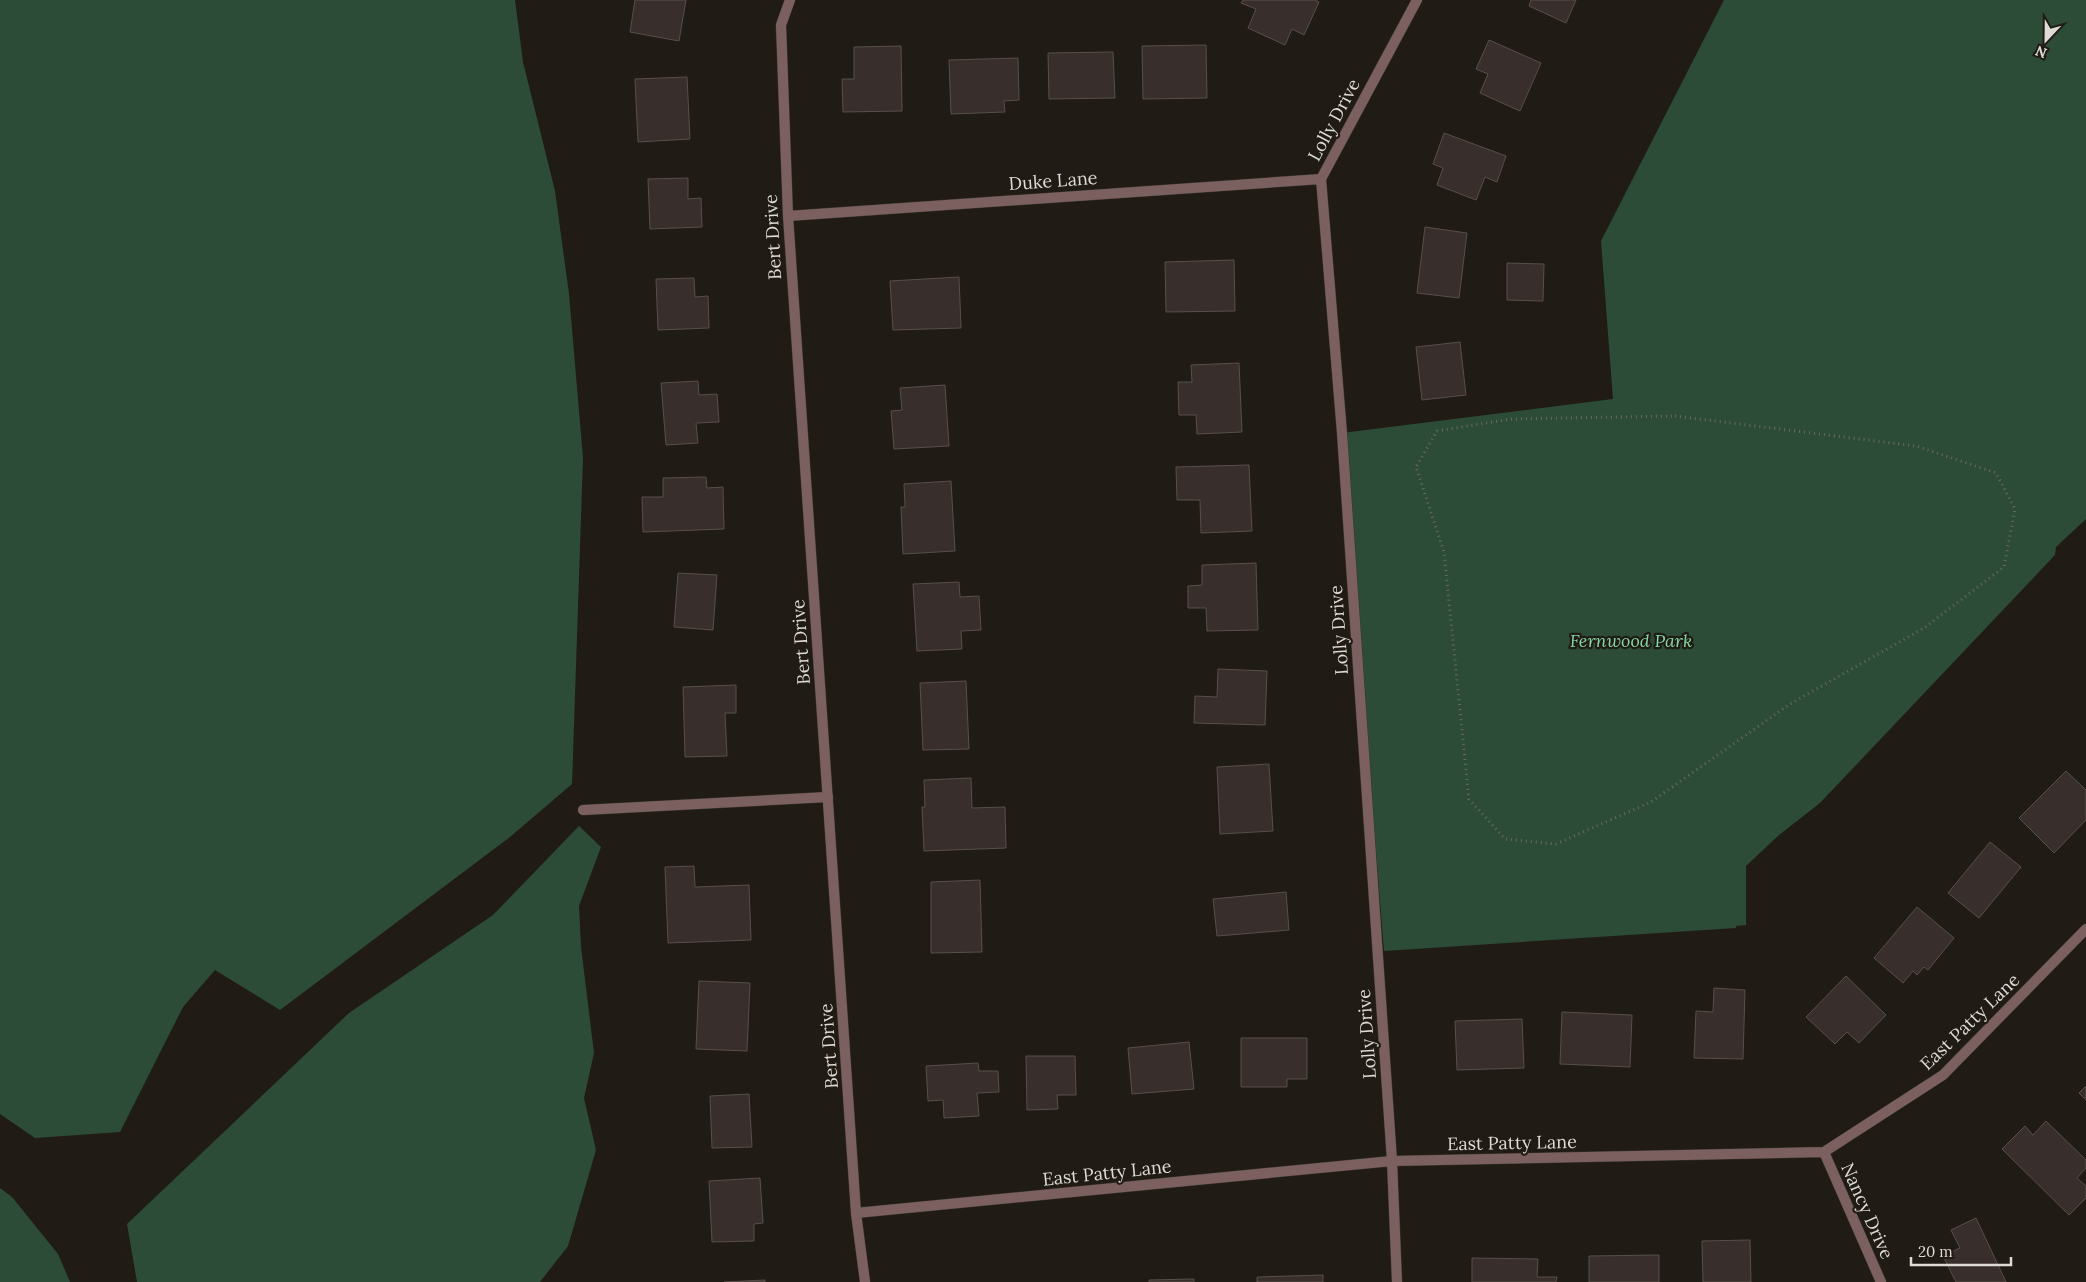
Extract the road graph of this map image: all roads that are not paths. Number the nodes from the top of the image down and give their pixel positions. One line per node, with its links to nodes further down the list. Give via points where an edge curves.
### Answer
1 (790, 0): 4 (street, Bert Drive, via 781,25)
2 (1417, 0): 3 (street, Lolly Drive)
3 (1321, 179): 4 (street, Duke Lane); 9 (street, Lolly Drive)
4 (788, 216): 5 (street, Bert Drive)
5 (828, 797): 6 (street); 10 (street, Bert Drive)
6 (584, 810)
7 (2086, 929): 8 (street, East Patty Lane, via 1943,1075)
8 (1824, 1152): 9 (street, East Patty Lane); 13 (street, Nancy Drive)
9 (1392, 1162): 10 (street, East Patty Lane); 12 (street, Lolly Drive)
10 (856, 1213): 11 (street, Bert Drive)
11 (865, 1282)
12 (1397, 1282)
13 (1881, 1282)

